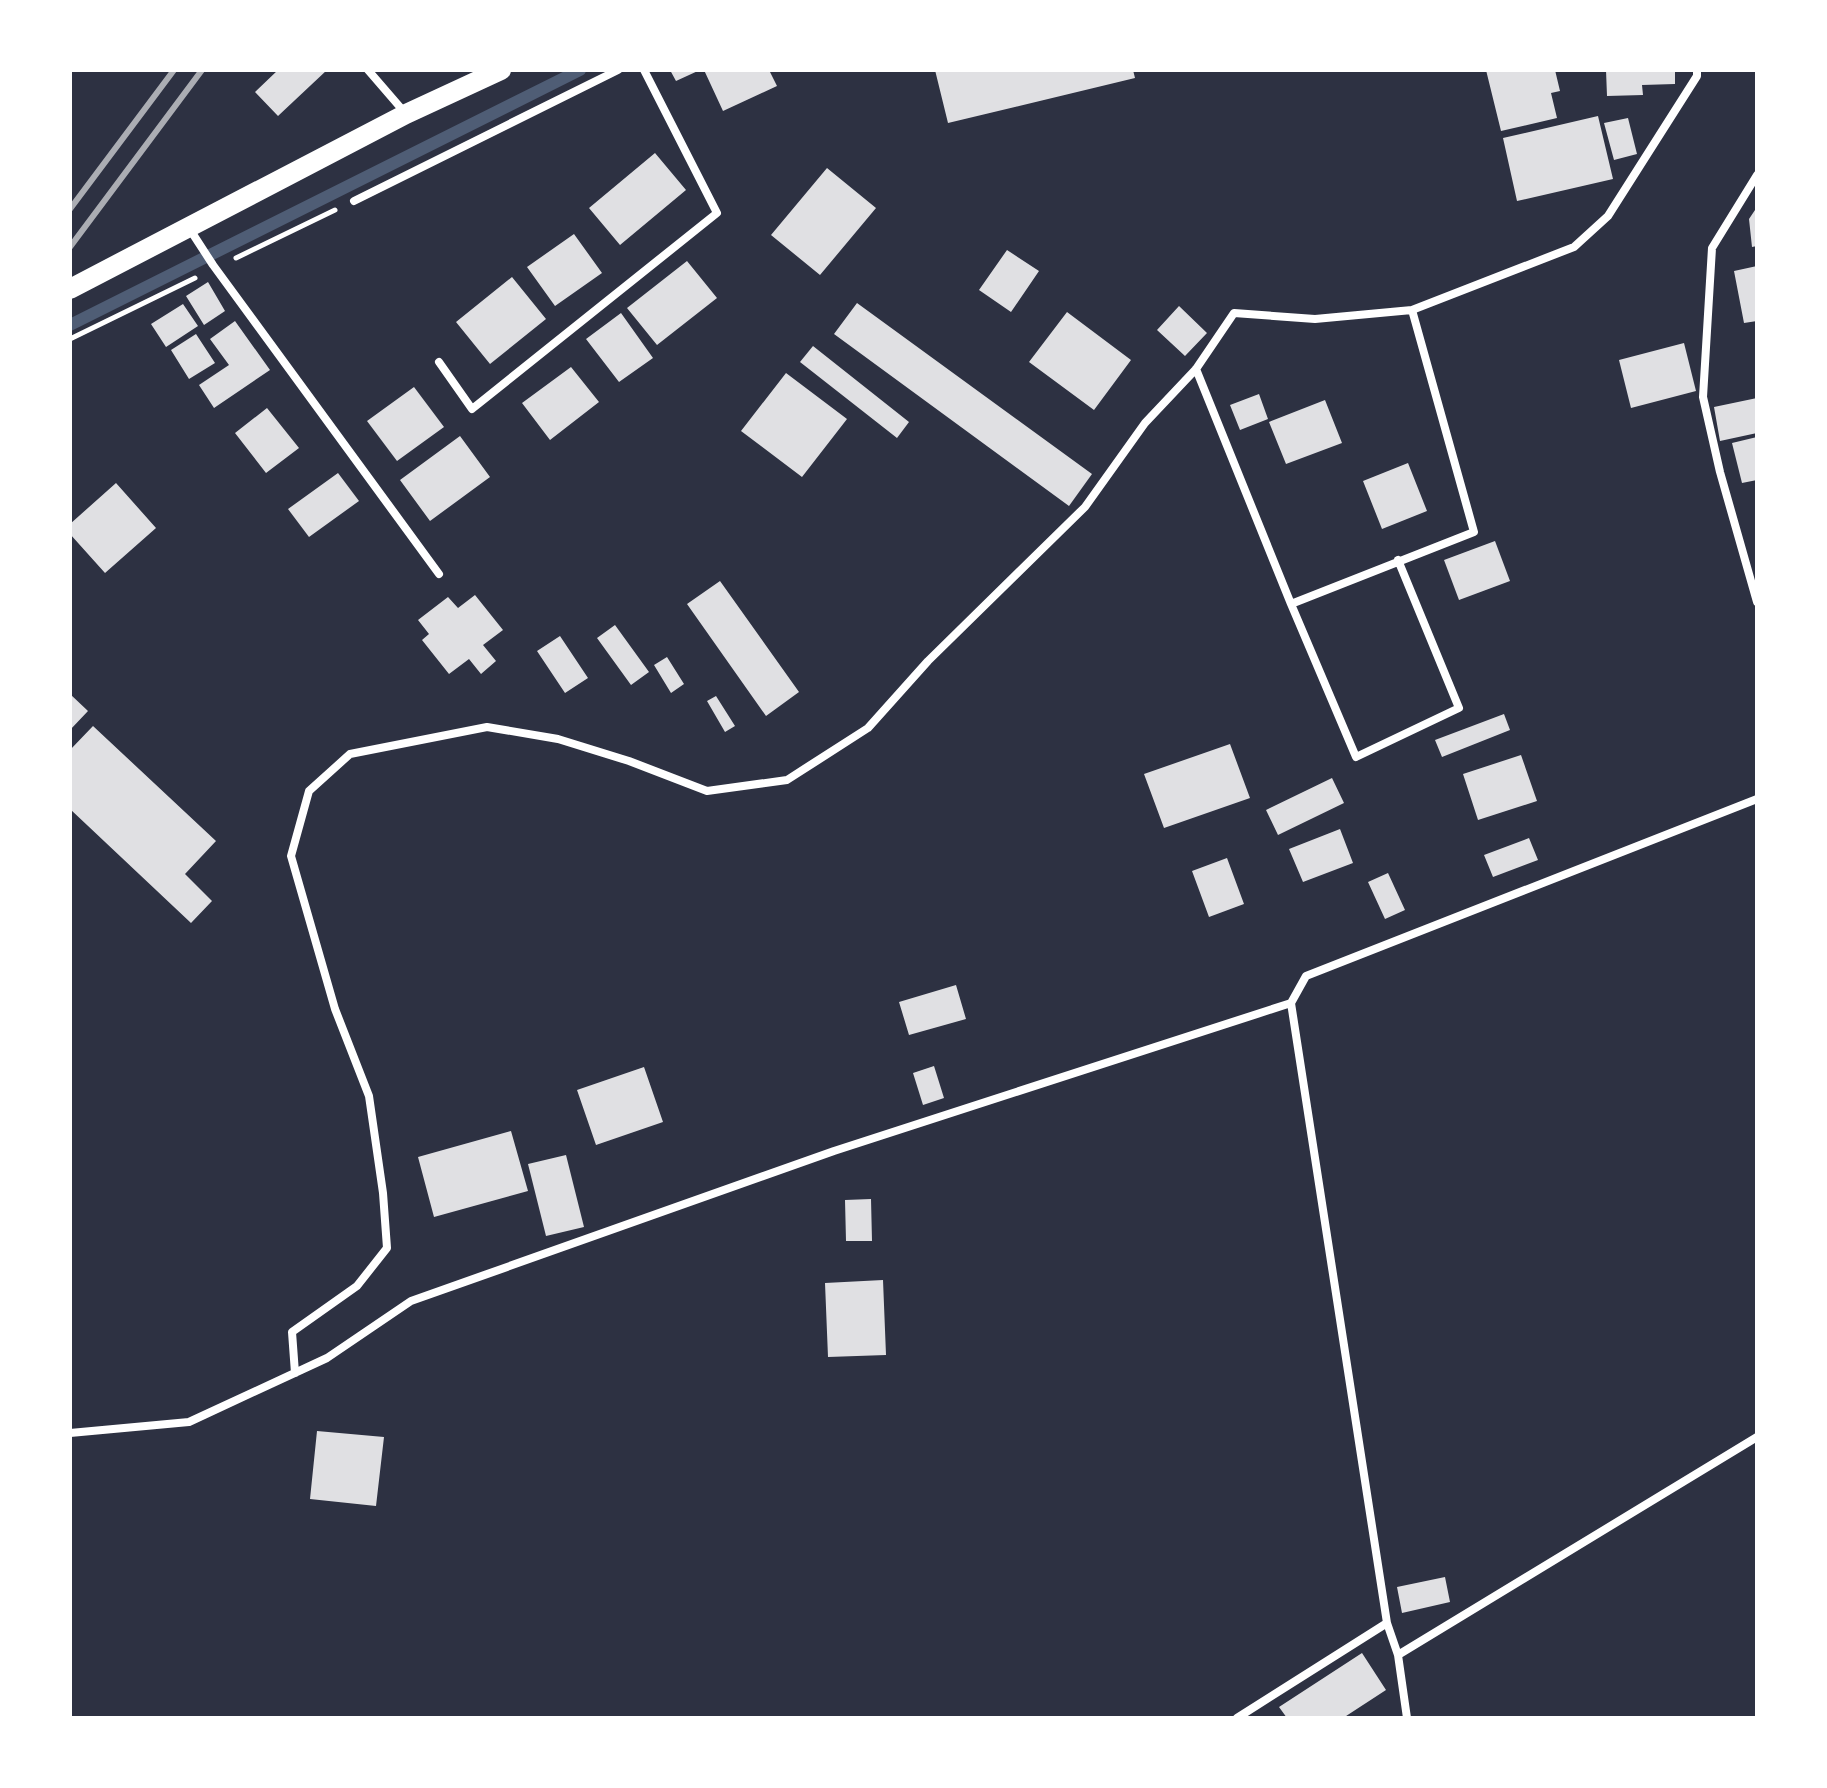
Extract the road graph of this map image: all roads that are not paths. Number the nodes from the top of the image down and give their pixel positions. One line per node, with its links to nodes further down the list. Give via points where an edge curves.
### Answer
1 (368, 70): 6 (street)
2 (501, 70): 6 (main road)
3 (618, 70): 8 (street)
4 (644, 70): 12 (street, via 717,213 472,409)
5 (1697, 70): 11 (street, via 1608,216 1574,247)
6 (406, 114): 9 (main road)
7 (1757, 175): 16 (street, via 1712,248 1703,397)
8 (354, 201)
9 (194, 235): 10 (main road); 15 (street)
10 (70, 289)
11 (1412, 310): 13 (street, via 1315,319 1234,313); 14 (street, via 1474,532)
12 (439, 362)
13 (1196, 369): 17 (street); 20 (street, via 1145,423 1085,507 928,661 868,728 787,780 707,791 558,739 487,727 350,754 309,791 291,856 335,1009 369,1096 387,1248 357,1286 292,1332)
14 (1398, 560): 17 (street); 17 (street, via 1459,708 1356,757)
15 (439, 574)
16 (1757, 602)
17 (1291, 604)
18 (1757, 799): 19 (street, via 1306,976)
19 (1291, 1003): 20 (street, via 834,1151 411,1301 327,1358); 23 (street)
20 (295, 1373): 21 (street, via 189,1422)
21 (70, 1433)
22 (1757, 1437): 24 (street)
23 (1387, 1623): 24 (street); 25 (street)
24 (1398, 1655): 26 (street)
25 (1237, 1718)
26 (1407, 1718)

